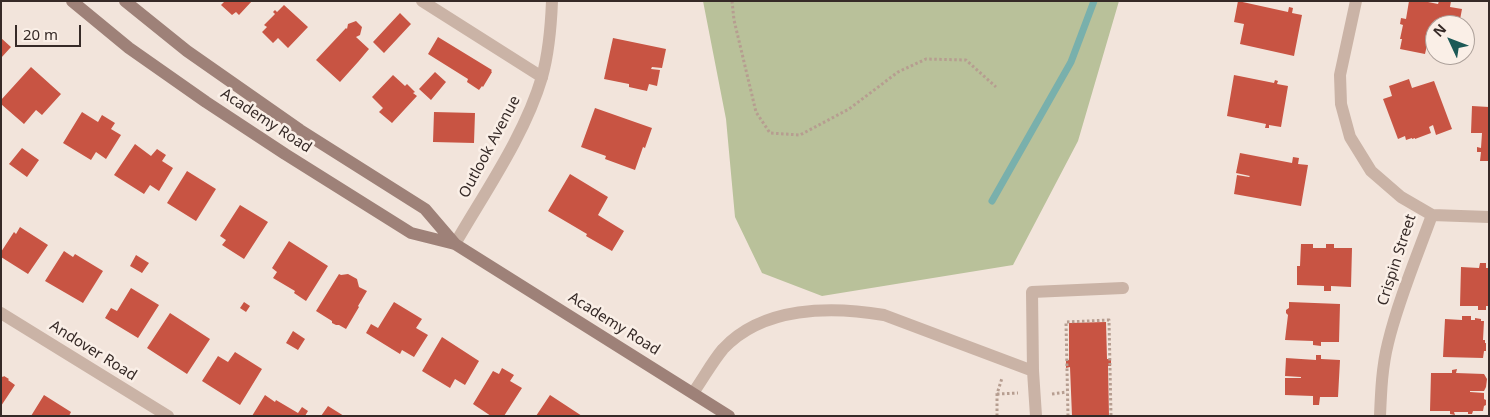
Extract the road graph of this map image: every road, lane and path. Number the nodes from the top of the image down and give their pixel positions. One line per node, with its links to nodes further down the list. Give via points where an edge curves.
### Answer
1 (72, 1): 11 (main road, Academy Road, via 128,48 302,164 411,233)
2 (125, 1): 11 (main road, Academy Road, via 187,51 300,130 425,209)
3 (422, 1): 7 (street)
4 (552, 1): 7 (street, Outlook Avenue, via 550,37)
5 (732, 1): 8 (path, via 756,112 770,133 800,135 849,109 898,72 926,60 966,60)
6 (1356, 1): 9 (street, Crispin Street, via 1340,75 1341,104 1350,138 1371,171 1401,197)
7 (542, 77): 11 (street, Outlook Avenue, via 515,142)
8 (996, 87)
9 (1432, 215): 10 (street); 27 (street, Crispin Street, via 1388,343)
10 (1489, 217)
11 (455, 244): 17 (main road, Academy Road)
12 (1124, 288): 14 (street, via 1032,292)
13 (1, 313): 21 (street, Andover Road)
14 (1033, 371): 17 (street, via 884,314 823,309 769,318 744,331 723,349); 24 (street)
15 (1003, 375): 19 (path)
16 (1067, 392): 20 (path); 25 (path); 26 (path, via 1066,322 1109,320)
17 (693, 393): 22 (main road, Academy Road)
18 (1019, 393): 19 (path)
19 (997, 394): 23 (path)
20 (1049, 394)
21 (168, 416)
22 (729, 416)
23 (998, 416)
24 (1036, 416)
25 (1068, 416)
26 (1111, 416)
27 (1380, 416)

